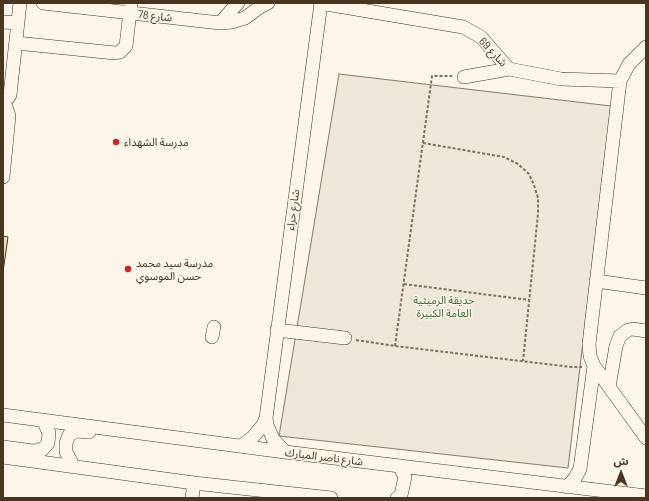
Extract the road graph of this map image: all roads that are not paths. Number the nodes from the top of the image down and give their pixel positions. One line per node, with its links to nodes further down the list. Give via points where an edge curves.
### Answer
1 (20, 3): 8 (street)
2 (43, 3): 6 (street, شارع 78)
3 (238, 3): 9 (street)
4 (268, 3): 9 (street, شارع 78, via 245,18)
5 (320, 3): 12 (street, شارع 69, via 463,27 481,37); 19 (street, شارع حراء)
6 (130, 8): 9 (street, شارع 78); 10 (street, via 126,46 120,52)
7 (3, 22): 8 (street)
8 (18, 23): 10 (street)
9 (220, 23)
10 (16, 43): 15 (street, via 10,95)
11 (646, 47): 14 (street, via 629,64)
12 (509, 69): 13 (street); 14 (street, شارع 69, via 561,79)
13 (464, 77)
14 (620, 81): 17 (street)
15 (4, 101): 16 (street, via 9,116)
16 (3, 177)
17 (596, 281): 18 (street); 22 (street, via 589,344)
18 (646, 288)
19 (278, 330): 21 (street); 25 (street, شارع حراء)
20 (646, 331): 23 (street, via 633,329 620,336)
21 (345, 338)
22 (594, 366): 23 (street); 36 (street, via 580,469)
23 (609, 387): 28 (street)
24 (3, 415): 26 (street, شارع ناصر المبارك)
25 (266, 418): 29 (street, شارع حراء, via 258,431); 31 (street, شارع حراء, via 273,439)
26 (43, 420): 27 (street, شارع ناصر المبارك); 30 (street, via 49,433 48,443 42,450)
27 (114, 430): 29 (street, شارع ناصر المبارك); 33 (street, via 102,433 76,432 69,435 66,452)
28 (646, 438)
29 (241, 446): 31 (street, شارع ناصر المبارك)
30 (3, 447)
31 (285, 452): 34 (street, شارع ناصر المبارك)
32 (3, 457): 33 (street)
33 (74, 466): 35 (street)
34 (400, 466): 36 (street, شارع ناصر المبارك); 40 (street, via 405,477 402,494)
35 (194, 483): 38 (street); 39 (street)
36 (567, 487): 37 (street, شارع ناصر المبارك)
37 (646, 496)
38 (192, 498)
39 (330, 498)
40 (397, 498)

